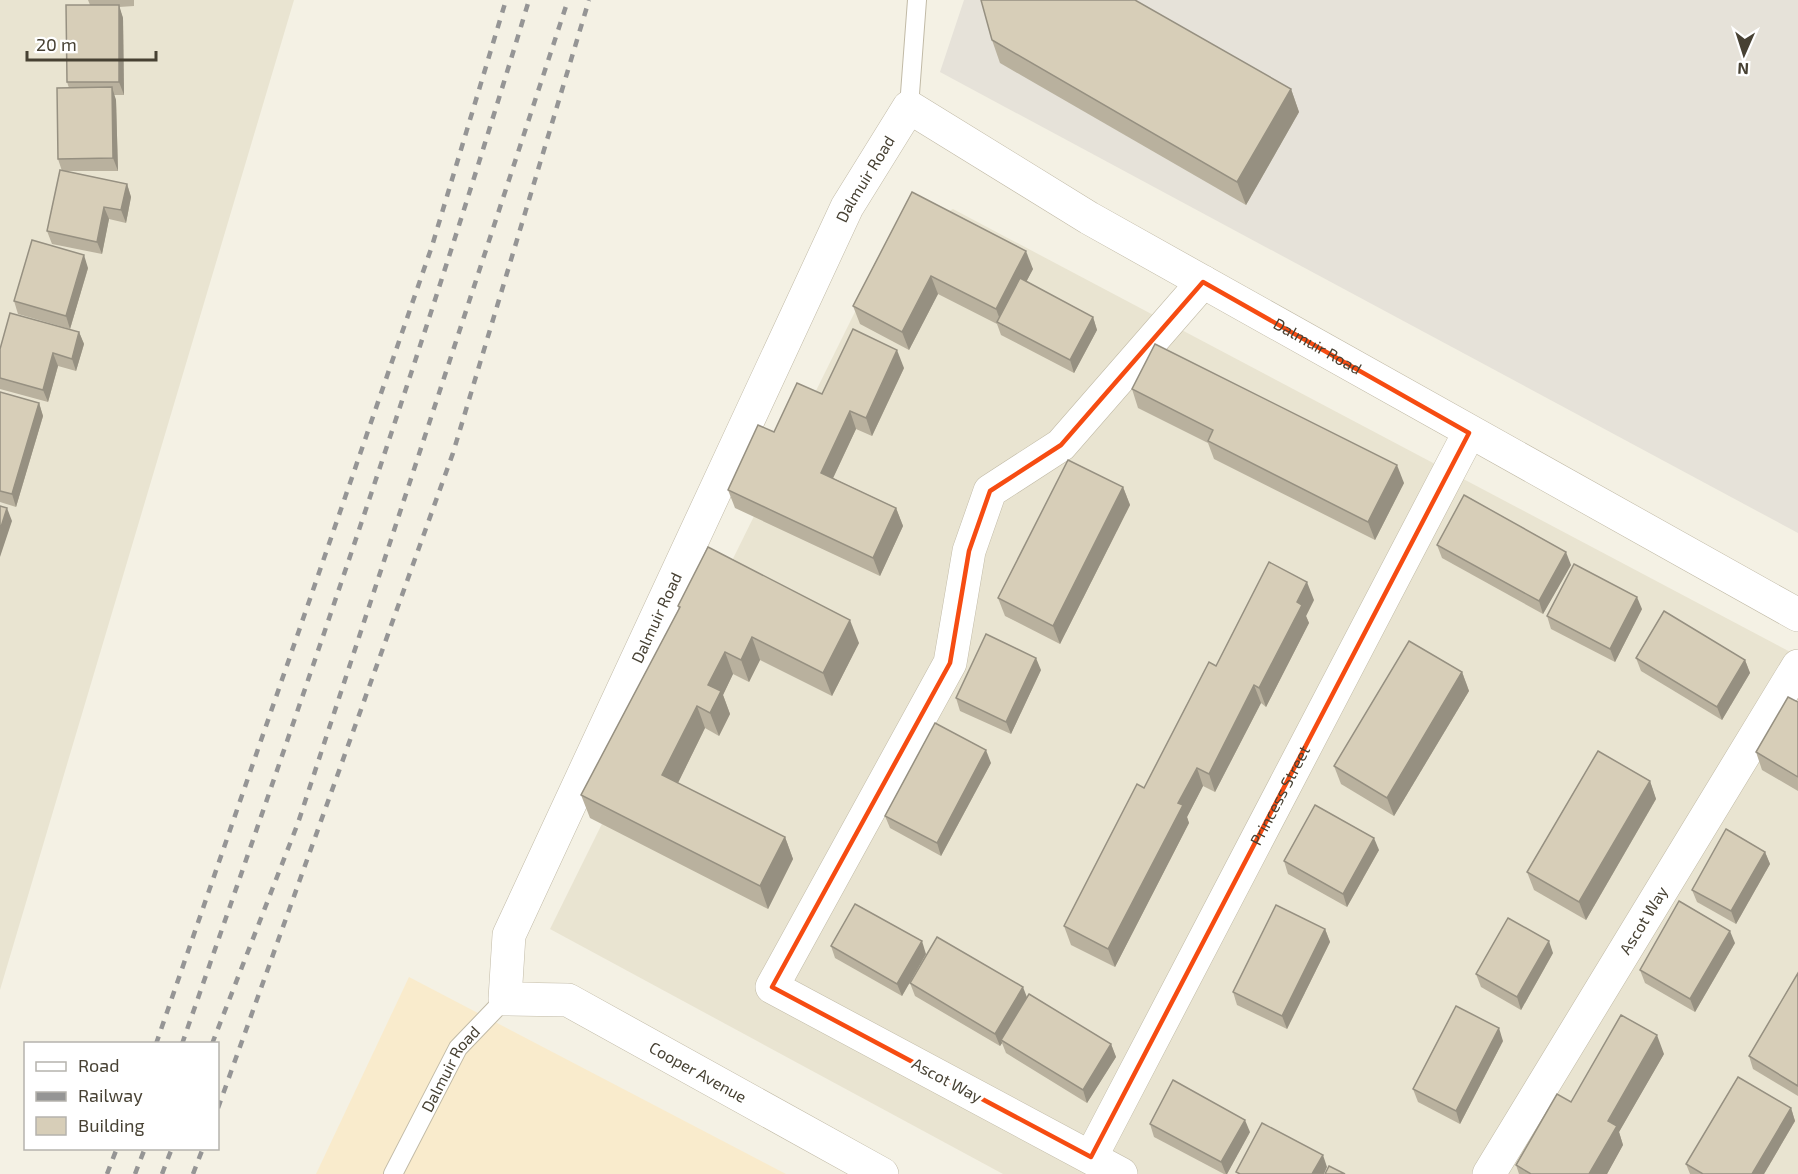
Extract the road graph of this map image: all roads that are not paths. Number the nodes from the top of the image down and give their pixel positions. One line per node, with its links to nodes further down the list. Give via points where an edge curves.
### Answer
1 (917, 0): 2 (lane)
2 (909, 107): 3 (street, Dalmuir Road, via 1089,218); 7 (street, Dalmuir Road, via 847,207 509,935)
3 (1203, 282): 4 (street, Dalmuir Road); 8 (street, Ascot Way, via 1061,446 990,491 969,551 950,663 772,987)
4 (1469, 433): 5 (street, Dalmuir Road); 8 (street, Princess Street)
5 (1798, 615)
6 (1798, 666): 12 (street, Ascot Way)
7 (505, 999): 9 (lane, Dalmuir Road, via 458,1048); 10 (street, Cooper Avenue, via 568,1000)
8 (1091, 1157): 11 (street, Ascot Way)
9 (393, 1174)
10 (882, 1174)
11 (1121, 1174)
12 (1489, 1174)

